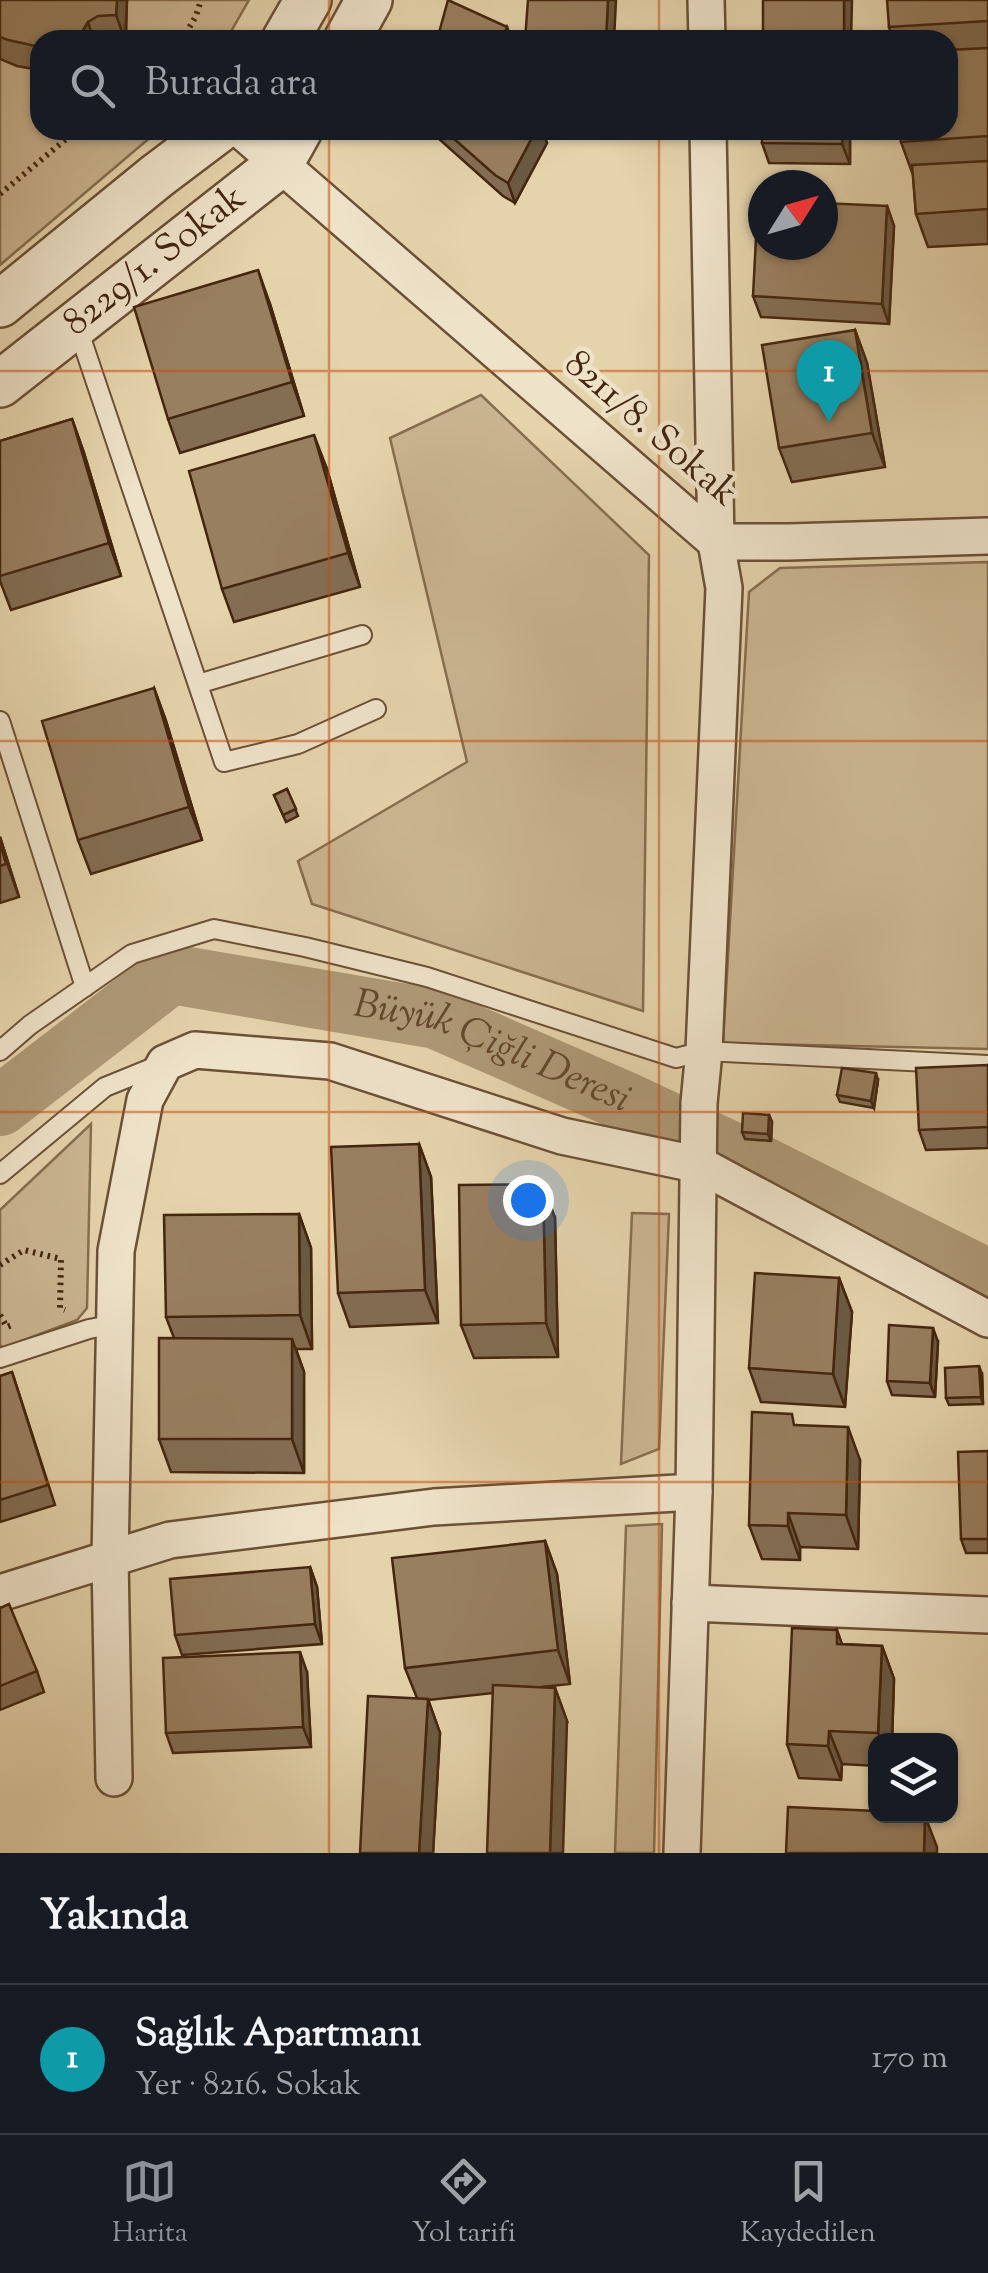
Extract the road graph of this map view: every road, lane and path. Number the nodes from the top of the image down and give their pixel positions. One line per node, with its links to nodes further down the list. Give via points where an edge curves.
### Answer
1 (200, 0): 5 (path)
2 (308, 0): 6 (street)
3 (368, 0): 7 (street)
4 (706, 0): 8 (street)
5 (188, 30)
6 (291, 30)
7 (353, 30)
8 (707, 30)
9 (65, 140): 13 (path)
10 (205, 140): 14 (street, 8229/1. Sokak)
11 (708, 140): 18 (street)
12 (290, 147): 15 (street, 8229/1. Sokak); 18 (street, 8211/8. Sokak)
13 (0, 194)
14 (0, 304)
15 (76, 323): 16 (street, 8229/1. Sokak); 20 (lane)
16 (0, 384)
17 (988, 536): 18 (street)
18 (716, 542): 26 (street, 8211/8. Sokak, via 724,588)
19 (362, 635): 20 (lane)
20 (198, 684): 21 (lane, via 224,762 298,744)
21 (376, 709)
22 (0, 722): 23 (lane)
23 (7, 769): 24 (lane)
24 (85, 987): 25 (lane); 26 (lane, via 132,954 214,930 427,977 676,1058)
25 (0, 1051)
26 (704, 1051): 28 (lane); 29 (street, 8211/8. Sokak)
27 (165, 1063): 29 (street, via 195,1050 330,1061 562,1136); 30 (lane, via 105,1087); 36 (street, via 145,1100 116,1251)
28 (988, 1065)
29 (700, 1165): 34 (street); 38 (street, 8211/8. Sokak)
30 (0, 1174)
31 (0, 1266): 32 (path, via 24,1250 61,1258 60,1308)
32 (76, 1312)
33 (1, 1318): 35 (path, via 7,1327)
34 (988, 1319)
35 (25, 1320)
36 (115, 1324): 37 (lane); 39 (street)
37 (0, 1358)
38 (694, 1492): 39 (street, via 434,1507 170,1540); 41 (street, 8211/8. Sokak)
39 (110, 1559): 40 (street); 43 (street)
40 (0, 1594)
41 (690, 1602): 42 (street); 44 (street, 8211/8. Sokak)
42 (988, 1615)
43 (114, 1778)
44 (682, 1853)

